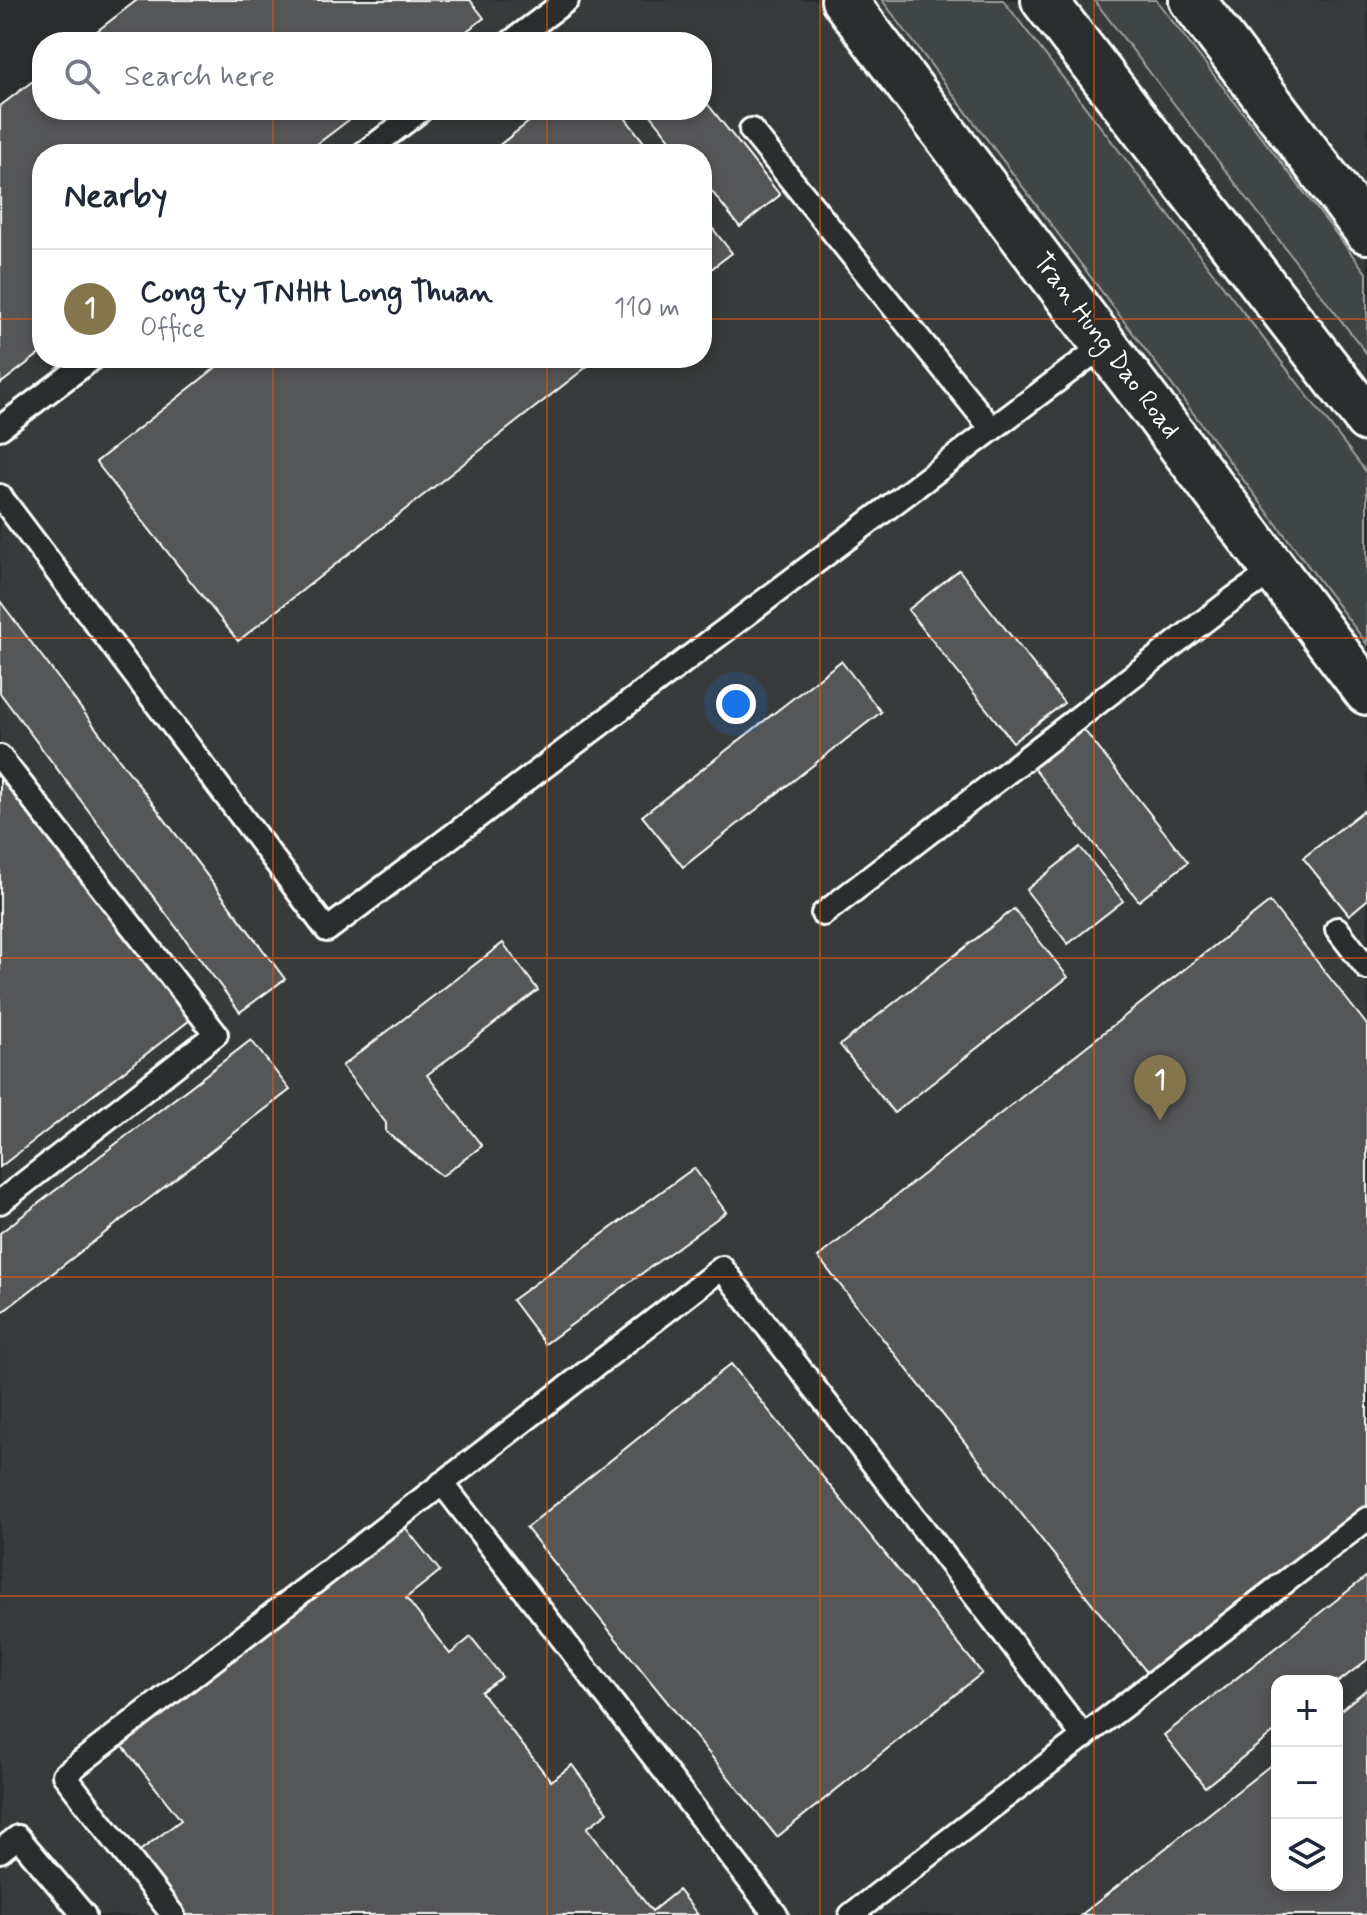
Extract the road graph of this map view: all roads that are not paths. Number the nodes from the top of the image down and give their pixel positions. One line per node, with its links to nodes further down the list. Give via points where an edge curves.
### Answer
1 (567, 0): 5 (lane)
2 (844, 0): 10 (main road, Tran Hung Dao Road)
3 (1044, 0): 12 (main road)
4 (1192, 0): 9 (main road)
5 (524, 32)
6 (408, 120): 8 (lane)
7 (751, 130): 14 (lane)
8 (376, 144)
9 (1365, 223)
10 (1104, 345): 14 (lane); 16 (main road, Tran Hung Dao Road)
11 (80, 368): 13 (lane)
12 (1367, 419)
13 (0, 428)
14 (992, 429): 15 (lane, via 327,930)
15 (0, 496)
16 (1276, 569): 17 (main road, Tran Hung Dao Road); 19 (lane)
17 (1367, 692)
18 (0, 757): 22 (lane, via 216,1034)
19 (823, 914)
20 (1337, 929): 21 (lane)
21 (1367, 968)
22 (0, 1202)
23 (442, 1483): 25 (lane, via 722,1268); 28 (lane, via 64,1775); 29 (lane)
24 (1367, 1519): 25 (lane)
25 (1084, 1737): 30 (lane)
26 (0, 1851): 27 (lane, via 18,1837)
27 (84, 1915)
28 (173, 1915)
29 (776, 1915)
30 (851, 1915)

